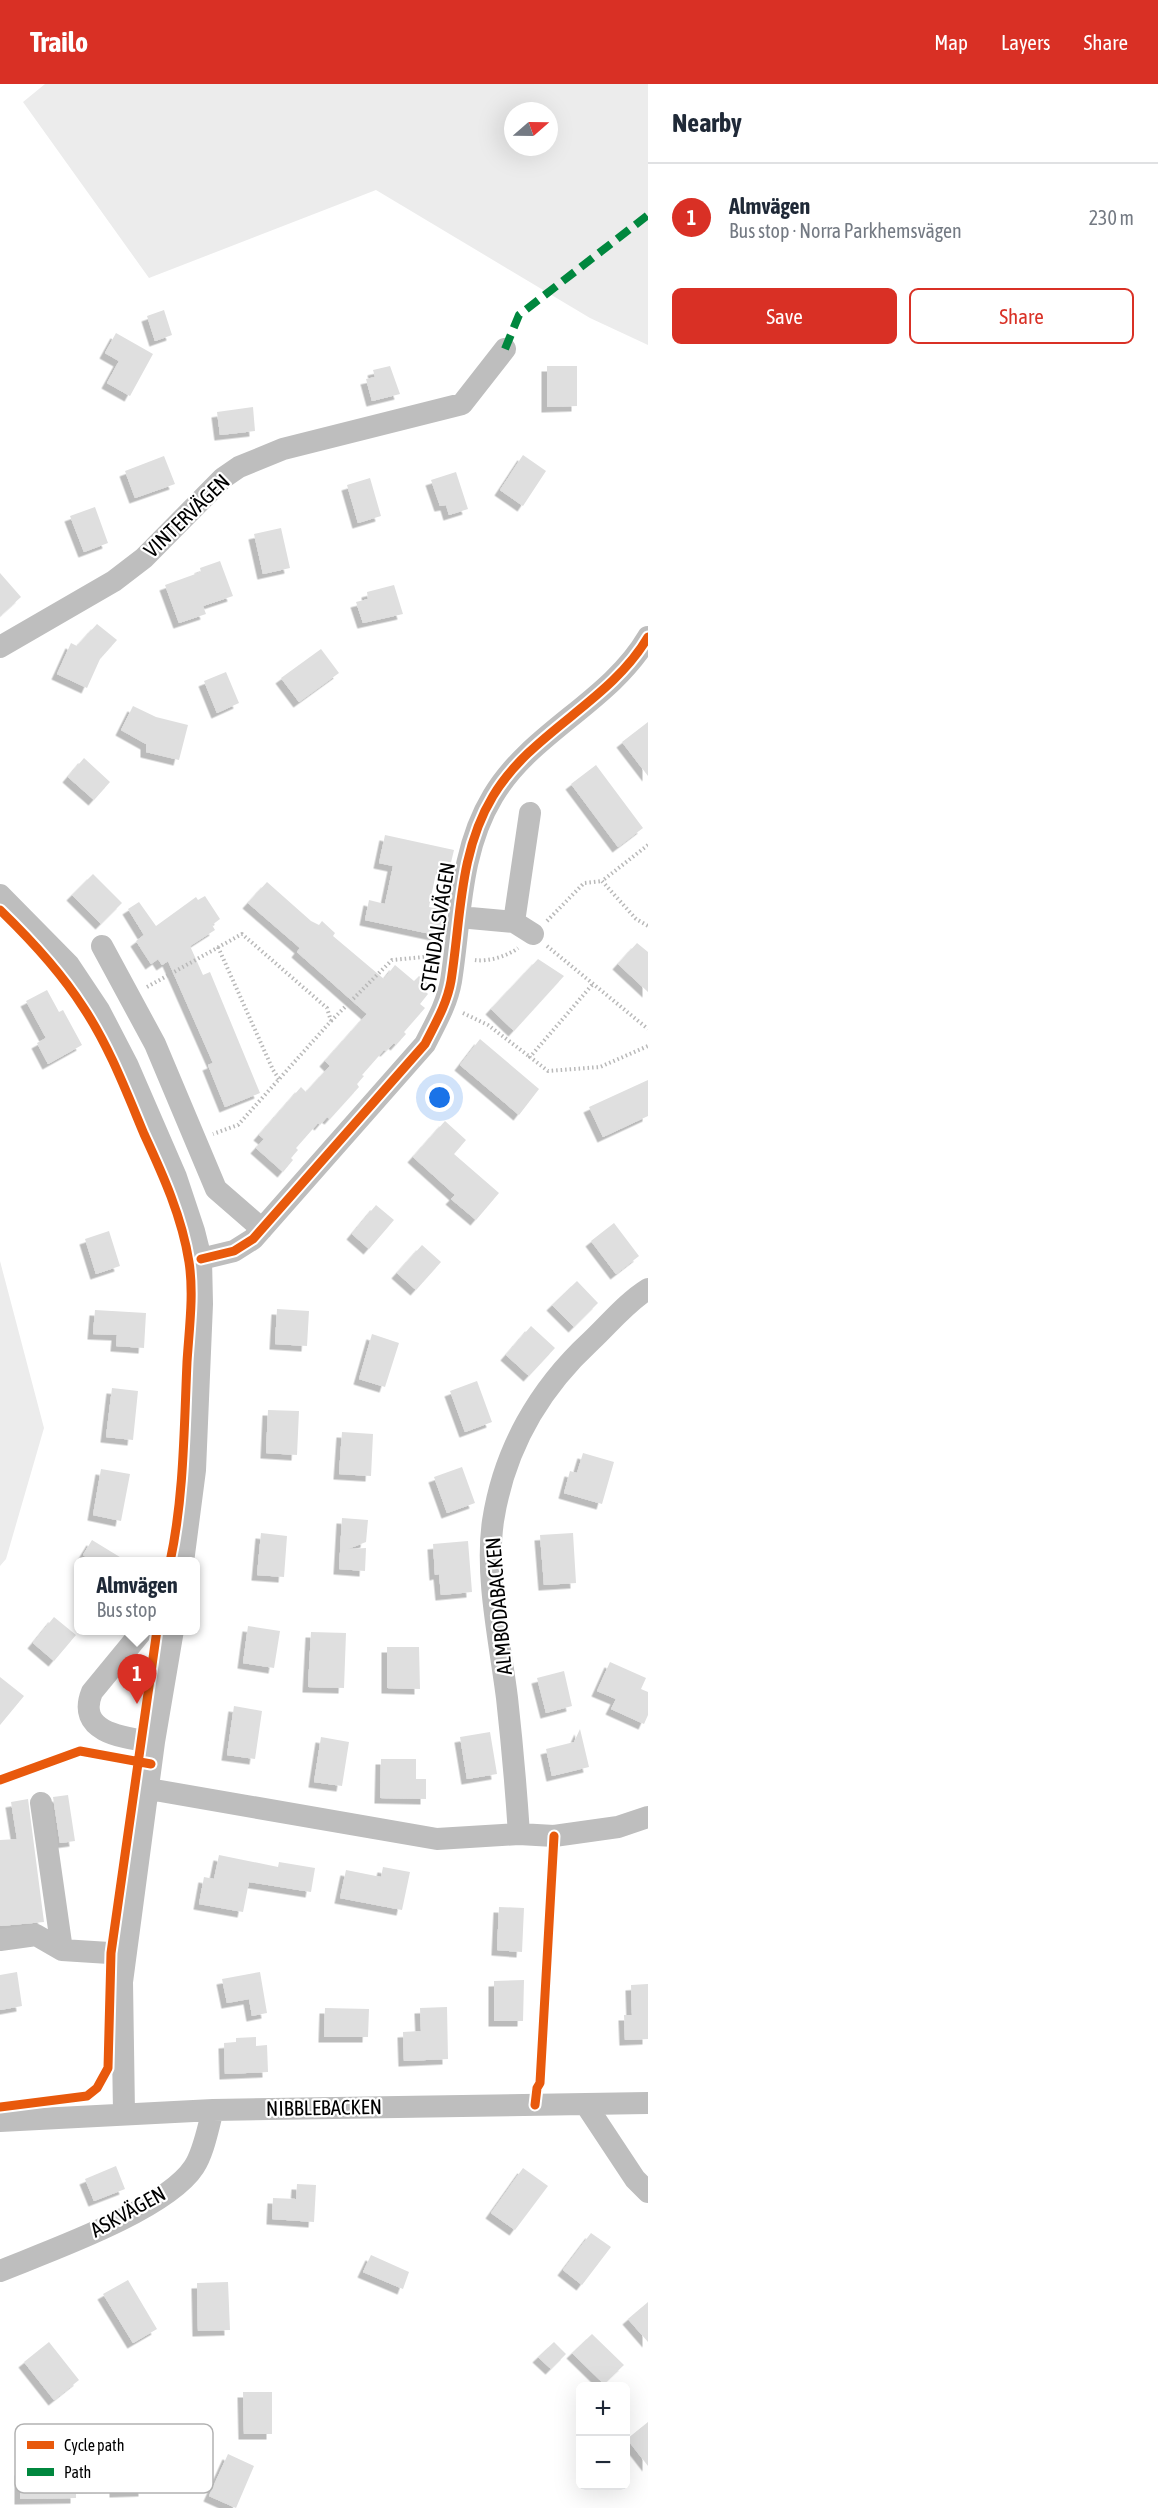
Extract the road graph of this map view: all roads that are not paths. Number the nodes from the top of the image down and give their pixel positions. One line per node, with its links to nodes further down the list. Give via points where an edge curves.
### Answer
1 (505, 349): 3 (street, VINTERVÄGEN, via 462,404 283,449 239,466 216,484 144,558 104,587)
2 (648, 637): 6 (street, STENDALSVÄGEN, via 623,671 509,772 478,824 468,852)
3 (0, 647)
4 (530, 813): 7 (street)
5 (0, 895): 11 (street, via 69,966 99,1010 176,1177)
6 (459, 917): 7 (street); 10 (street, STENDALSVÄGEN, via 451,982 444,1008 425,1044)
7 (514, 922): 8 (street)
8 (533, 934)
9 (102, 946): 10 (street, via 155,1044 216,1189)
10 (262, 1229): 11 (street, STENDALSVÄGEN, via 234,1251)
11 (201, 1259): 13 (street, via 196,1450)
12 (648, 1289): 20 (street, ALMBODABACKEN, via 572,1358 534,1407 510,1458 493,1522 495,1599)
13 (184, 1557)
14 (139, 1635): 16 (street, via 88,1702 94,1721 103,1730)
15 (172, 1635): 16 (street)
16 (154, 1742): 17 (street)
17 (149, 1789): 20 (street, via 437,1839); 23 (street)
18 (41, 1803): 22 (street)
19 (648, 1816): 20 (street, via 618,1827 554,1836)
20 (519, 1834)
21 (0, 1940): 22 (street, via 36,1935)
22 (62, 1950): 23 (street)
23 (125, 1954): 27 (street)
24 (648, 2103): 25 (street, NIBBLEBACKEN)
25 (586, 2105): 26 (street, NIBBLEBACKEN); 29 (street)
26 (213, 2110): 27 (street, NIBBLEBACKEN); 30 (street, ASKVÄGEN, via 194,2167 166,2193 128,2216)
27 (124, 2113): 28 (street, NIBBLEBACKEN)
28 (0, 2121)
29 (648, 2193)
30 (0, 2271)

